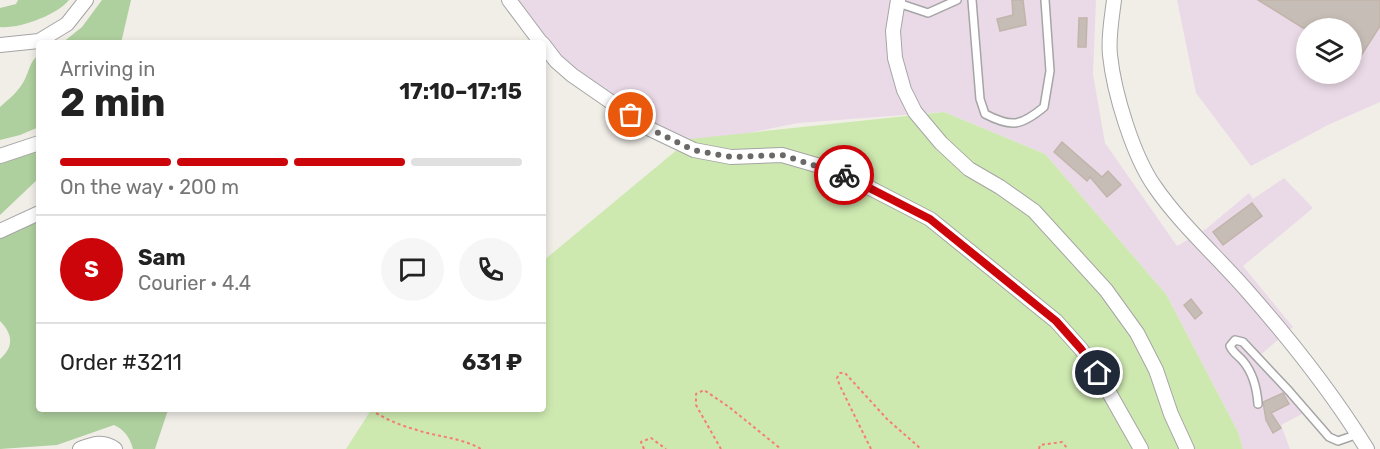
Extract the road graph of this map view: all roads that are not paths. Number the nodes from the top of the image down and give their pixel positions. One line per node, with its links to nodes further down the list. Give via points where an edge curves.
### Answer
1 (86, 0): 8 (street, via 67,24)
2 (509, 0): 9 (street)
3 (957, 0): 7 (lane, via 928,13)
4 (972, 0): 5 (lane, via 980,99 985,114 1006,124 1027,121 1044,107 1050,71)
5 (1045, 0)
6 (1114, 0): 18 (street, via 1110,53 1120,106 1154,186 1250,293 1317,375)
7 (898, 2): 22 (street, via 893,31 895,58 915,112 969,169 1034,211 1106,290 1137,333 1156,370)
8 (41, 40)
9 (540, 40)
10 (36, 41): 11 (street)
11 (0, 45)
12 (546, 48): 21 (street, via 572,75 650,129 693,150 731,157 782,155 837,171 930,219 1069,335 1098,373)
13 (36, 144): 14 (street)
14 (0, 156)
15 (36, 214): 16 (street)
16 (0, 231)
17 (1258, 404): 18 (lane, via 1257,390 1244,362 1230,346 1234,340 1243,342 1329,437 1338,441)
18 (1358, 434): 23 (street)
19 (80, 449): 20 (street, via 95,443)
20 (116, 449)
21 (1141, 449)
22 (1187, 449)
23 (1367, 449)

